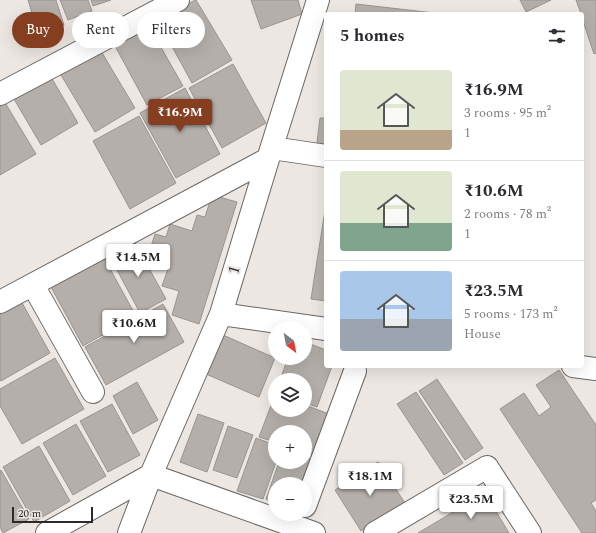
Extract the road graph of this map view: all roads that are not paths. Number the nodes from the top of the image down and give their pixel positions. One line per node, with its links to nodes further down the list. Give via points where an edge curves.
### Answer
1 (178, 0): 3 (street)
2 (318, 0): 4 (street, 1)
3 (0, 94)
4 (270, 153): 5 (street); 6 (street); 8 (street, 1)
5 (324, 156)
6 (32, 285): 7 (street); 13 (street)
7 (0, 302)
8 (220, 314): 9 (street); 14 (street, 1)
9 (324, 329)
10 (585, 368): 12 (street)
11 (355, 372): 15 (street)
12 (596, 386)
13 (93, 392)
14 (151, 475): 16 (street); 17 (street); 18 (street, 1)
15 (312, 487)
16 (302, 527)
17 (47, 533)
18 (129, 533)
19 (375, 533): 20 (street, via 487,467)
20 (530, 533)

